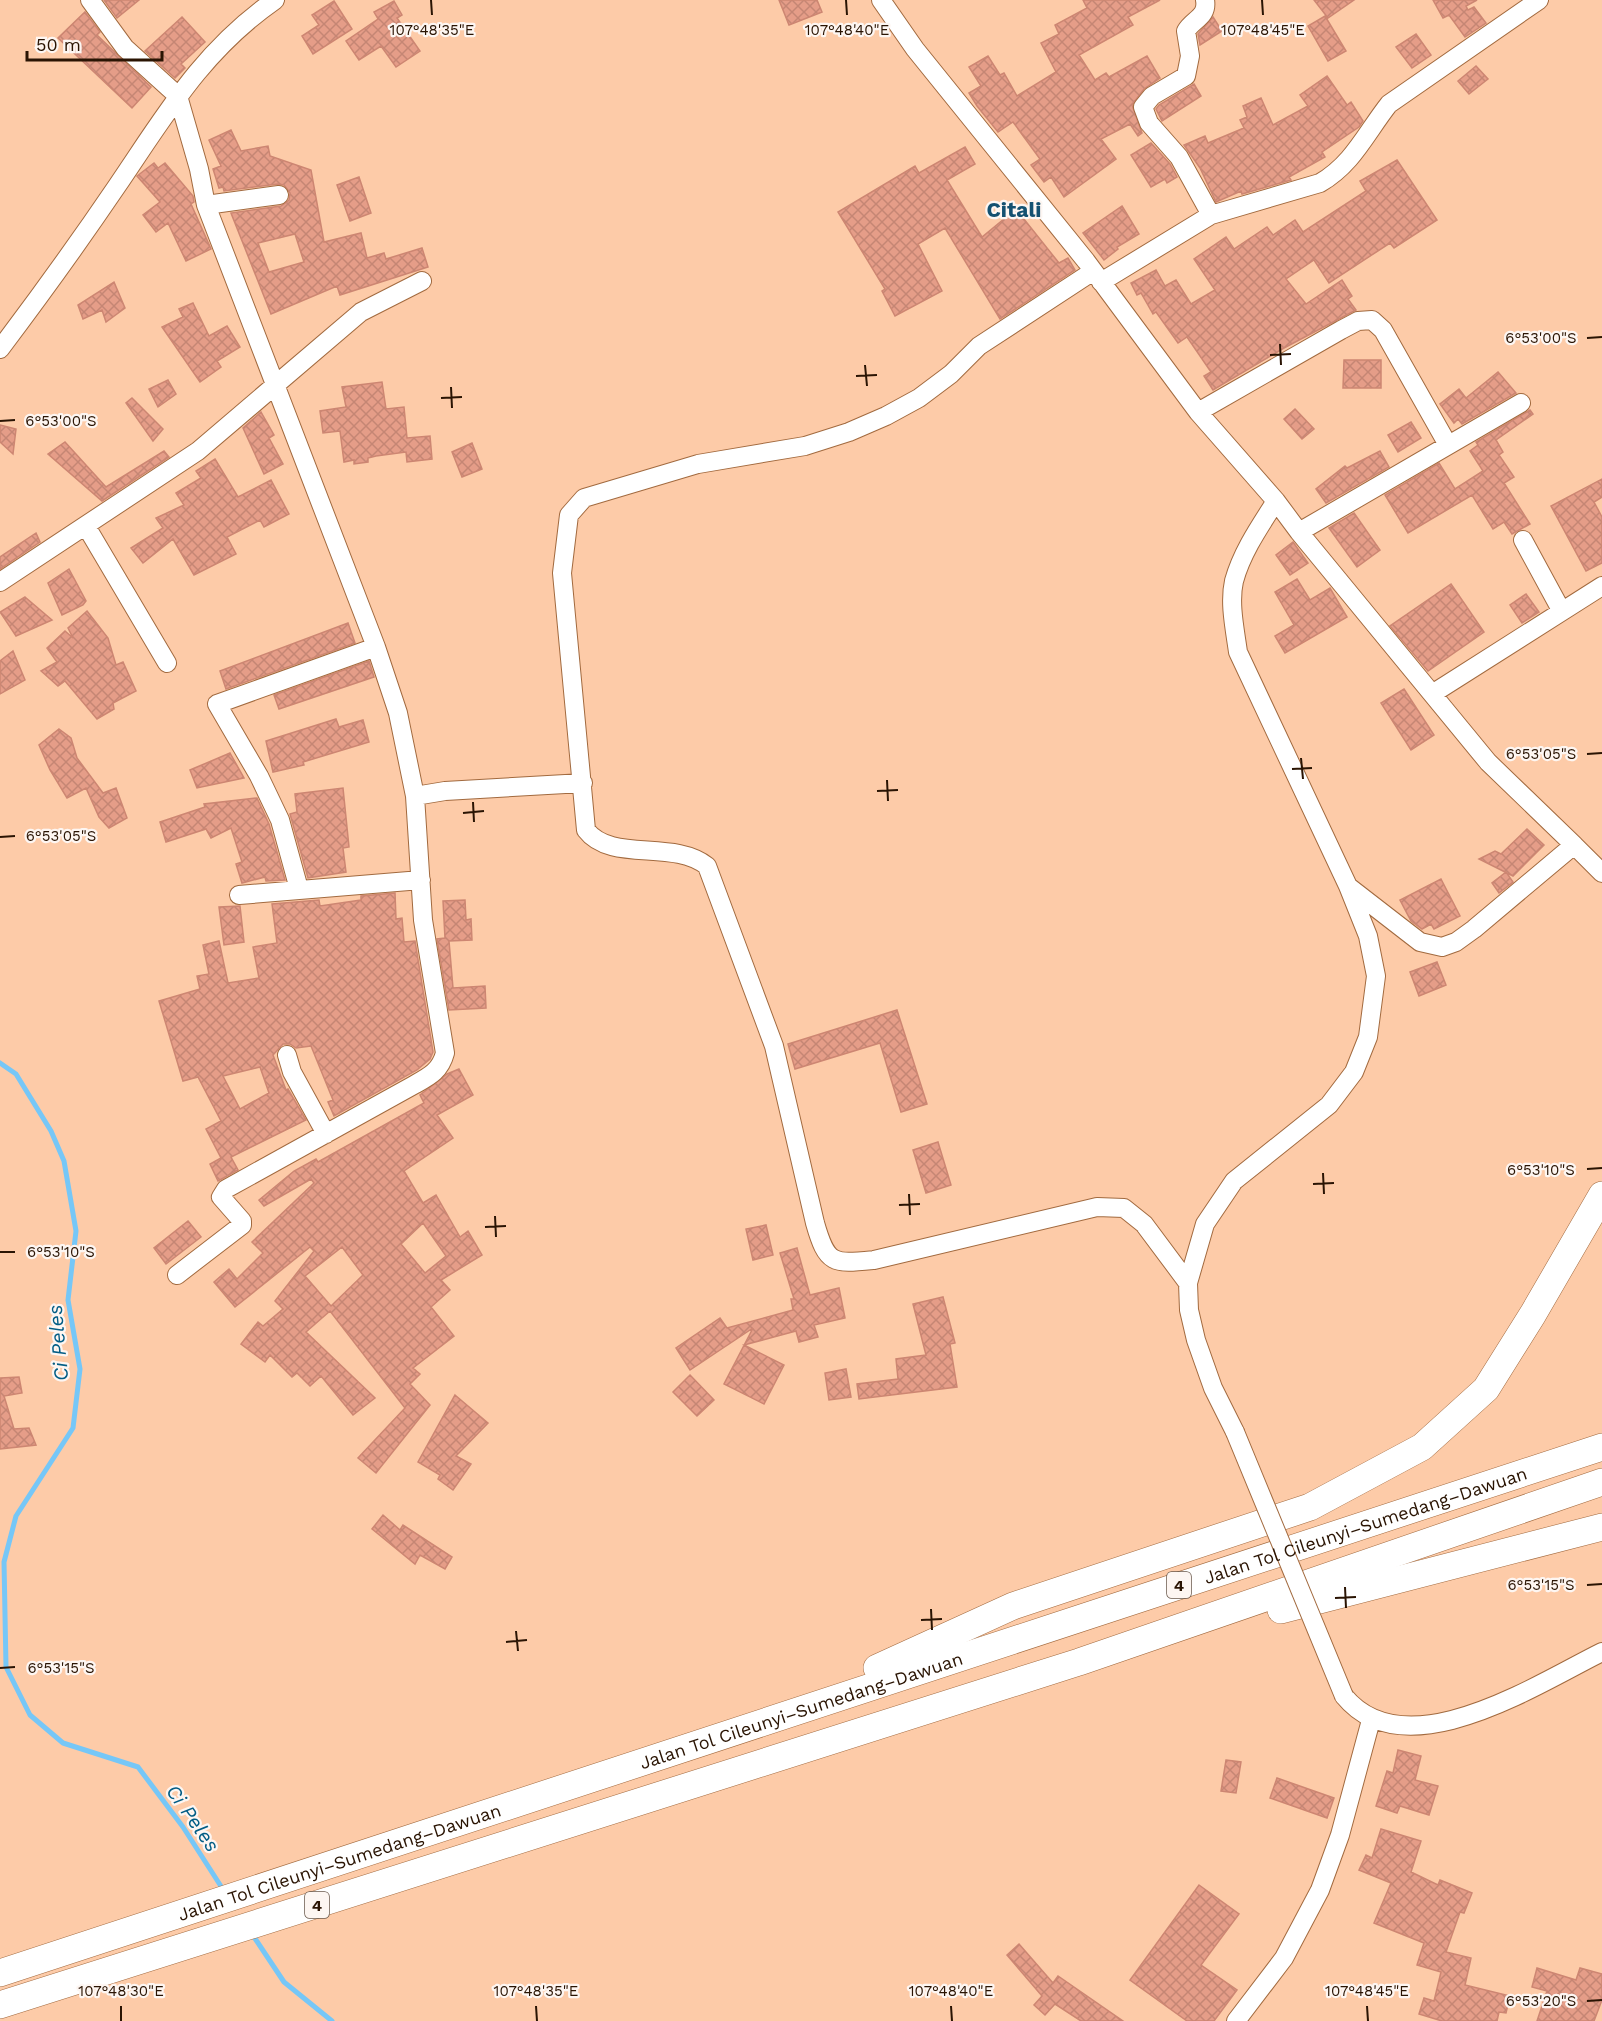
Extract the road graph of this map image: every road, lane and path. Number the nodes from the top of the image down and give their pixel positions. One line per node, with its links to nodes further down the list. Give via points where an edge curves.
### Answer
1 (90, 0): 6 (street, via 125,48)
2 (275, 0): 6 (street, via 243,23 195,72)
3 (881, 0): 10 (street, via 915,49)
4 (1205, 0): 9 (street, via 1203,15 1186,32 1190,56 1186,76 1152,96 1143,107 1149,123 1179,157)
5 (1539, 0): 9 (street, via 1389,104 1345,165 1320,183)
6 (178, 96): 8 (street); 12 (street)
7 (279, 195): 8 (street)
8 (206, 205): 13 (street)
9 (1211, 215): 10 (street)
10 (1096, 277): 15 (street); 27 (street, via 979,345 951,374 919,398 849,432 805,446 698,464 584,498 569,515 562,573)
11 (422, 281): 13 (street, via 361,312)
12 (0, 350)
13 (276, 384): 18 (street, via 198,451); 24 (street)
14 (1521, 403): 16 (street)
15 (1198, 412): 16 (street, via 1358,321 1372,320 1383,330); 17 (street)
16 (1448, 445): 19 (street)
17 (1276, 501): 19 (street); 32 (street, via 1256,533 1234,582 1238,652)
18 (86, 526): 21 (street); 25 (street)
19 (1299, 532): 26 (street)
20 (1523, 540): 23 (street)
21 (0, 582)
22 (1602, 586): 23 (street)
23 (1561, 610): 26 (street)
24 (376, 647): 28 (street, via 398,713); 33 (street, via 217,704 280,820)
25 (168, 663)
26 (1431, 694): 29 (street, via 1488,762)
27 (583, 783): 28 (street); 39 (street, via 586,830 600,844 685,854 707,866 774,1046 815,1223 822,1249 829,1258 845,1263 874,1260 1096,1207 1124,1208 1144,1224)
28 (415, 796): 31 (street)
29 (1574, 845): 30 (street); 32 (street, via 1474,929 1442,947 1420,942)
30 (1602, 873)
31 (420, 880): 33 (street); 36 (street, via 445,1053 443,1062 439,1070)
32 (1348, 886): 39 (street, via 1368,936 1376,976 1368,1037 1357,1064 1329,1105 1234,1181 1205,1224)
33 (299, 889): 34 (street)
34 (238, 896)
35 (287, 1055): 36 (street, via 292,1072)
36 (326, 1134): 38 (street, via 221,1194 242,1225)
37 (1602, 1195): 46 (highway, via 1486,1389 1422,1447 1310,1507 1013,1606)
38 (177, 1275)
39 (1188, 1283): 45 (street, bridge, via 1196,1340 1213,1388 1344,1696)
40 (1602, 1447): 46 (highway, Jalan Tol Cileunyi–Sumedang–Dawuan / 4)
41 (1602, 1482): 44 (highway, Jalan Tol Cileunyi–Sumedang–Dawuan / 4)
42 (1602, 1527): 44 (highway)
43 (1602, 1652): 45 (street, via 1456,1721 1413,1726)
44 (1079, 1662): 48 (highway, Jalan Tol Cileunyi–Sumedang–Dawuan / 4)
45 (1371, 1719): 49 (street, via 1340,1835 1320,1890 1284,1958)
46 (756, 1723): 47 (highway, Jalan Tol Cileunyi–Sumedang–Dawuan / 4)
47 (0, 1973)
48 (0, 2005)
49 (1236, 2021)

